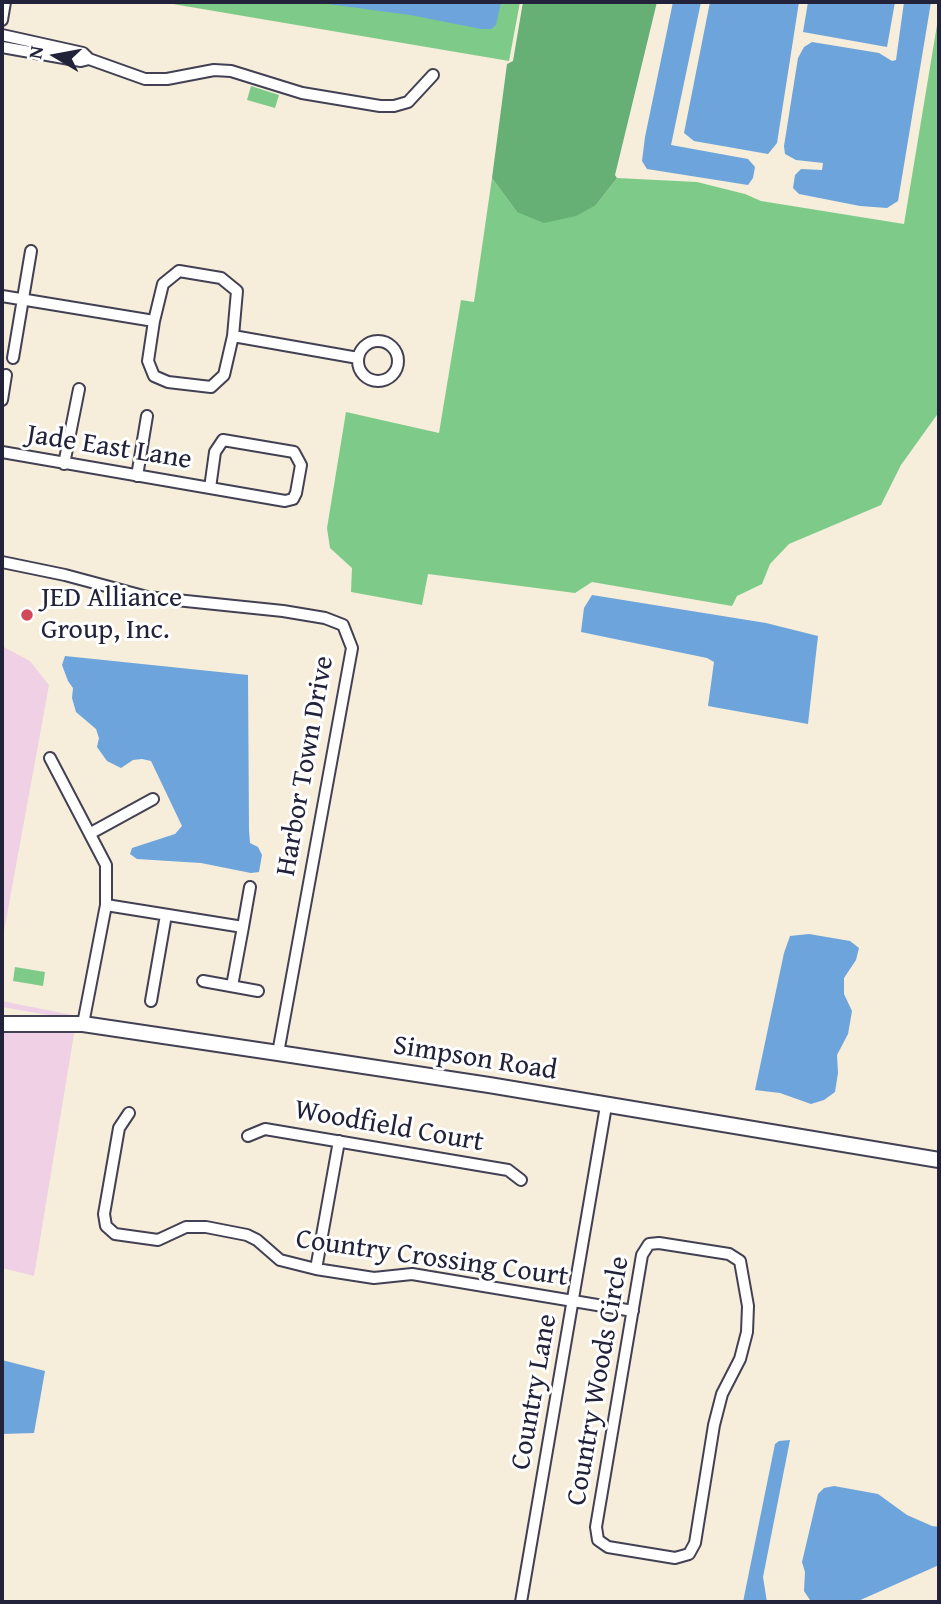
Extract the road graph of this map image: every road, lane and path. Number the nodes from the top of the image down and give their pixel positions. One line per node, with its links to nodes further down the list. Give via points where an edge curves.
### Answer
1 (5, 2): 2 (street)
2 (2, 20)
3 (2, 35): 5 (street, via 83,53)
4 (2, 47): 5 (street)
5 (89, 59): 6 (street, via 145,79 231,71 302,93 380,106 408,102)
6 (433, 75)
7 (31, 251): 9 (street)
8 (2, 296): 9 (street)
9 (23, 300): 10 (street); 12 (street)
10 (154, 321): 11 (street, via 163,284 180,271 221,278 237,291); 11 (street, via 148,360 154,376 168,382 211,387 224,376)
11 (233, 336): 13 (street)
12 (13, 358)
13 (358, 358)
14 (6, 375): 16 (street, Jade East Lane)
15 (79, 389): 19 (street)
16 (2, 400)
17 (147, 416): 20 (street)
18 (2, 453): 19 (street, Jade East Lane)
19 (64, 464): 20 (street, Jade East Lane)
20 (137, 476): 21 (street, Jade East Lane)
21 (210, 488): 21 (street, Jade East Lane, via 215,452 223,440 294,452 301,465 293,499)
22 (2, 562): 36 (street, Harbor Town Drive, via 147,597 283,611 343,625 352,648)
23 (50, 758): 25 (street)
24 (153, 799): 25 (street)
25 (91, 833): 27 (street, via 107,865)
26 (250, 887): 29 (street)
27 (106, 905): 28 (street); 35 (street)
28 (166, 915): 29 (street); 33 (street)
29 (243, 927): 31 (street)
30 (203, 981): 31 (street)
31 (232, 986): 32 (street)
32 (258, 991)
33 (151, 1001)
34 (2, 1024): 35 (main road, Simpson Road)
35 (83, 1024): 36 (main road, Simpson Road)
36 (278, 1053): 37 (main road, Simpson Road)
37 (606, 1106): 41 (main road, Simpson Road); 44 (street, Country Lane)
38 (129, 1113): 43 (street, Country Crossing Court, via 119,1128 104,1214 109,1230 150,1241 186,1227 206,1227 247,1235 280,1260)
39 (248, 1136): 40 (street, Woodfield Court, via 265,1129)
40 (339, 1141): 42 (street, Woodfield Court, via 508,1170); 43 (street)
41 (939, 1160)
42 (521, 1180)
43 (316, 1269): 44 (street, Country Crossing Court, via 374,1278 412,1274)
44 (574, 1302): 45 (street, Country Crossing Court); 46 (street, Country Lane)
45 (632, 1311): 45 (street, Country Woods Circle, via 596,1527 598,1540 608,1547 675,1558 689,1554 695,1543 713,1425 747,1332 748,1306 740,1261 729,1254 649,1244 642,1255)
46 (522, 1602)

